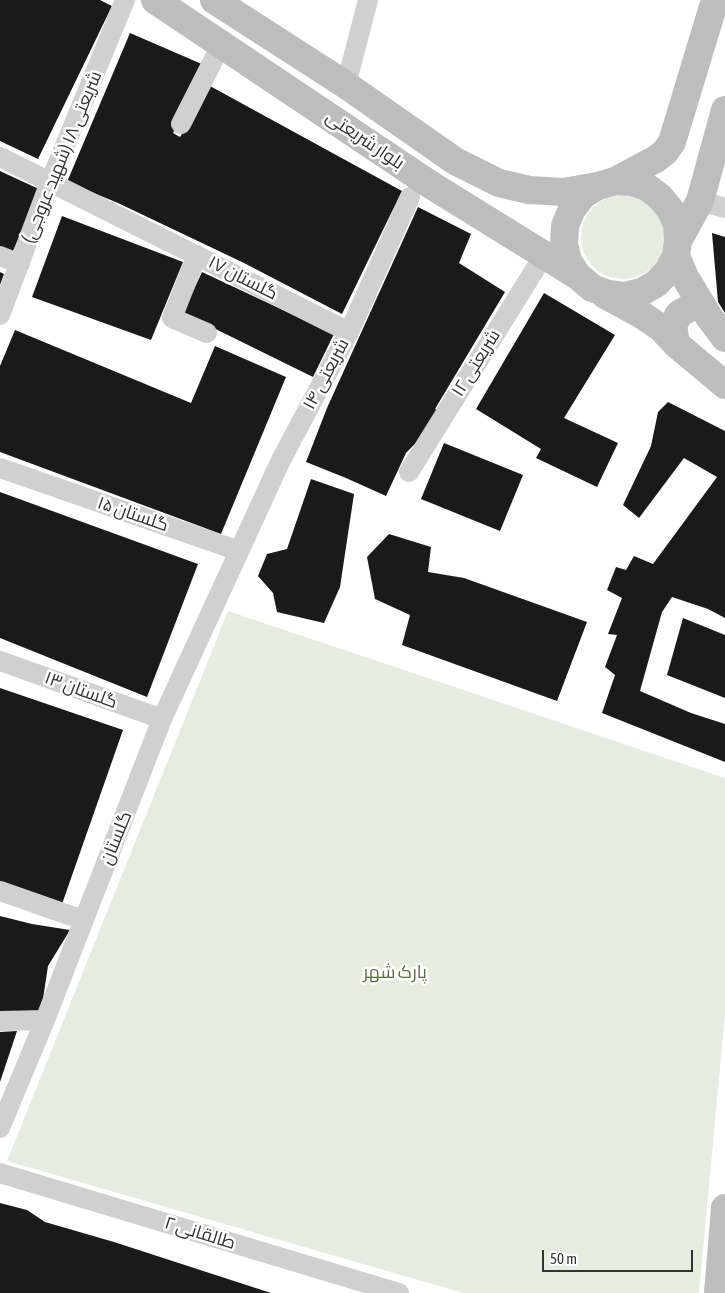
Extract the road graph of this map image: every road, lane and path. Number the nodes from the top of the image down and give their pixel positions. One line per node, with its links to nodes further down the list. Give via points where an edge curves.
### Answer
1 (126, 0): 11 (street, شریعتی ۱۸ (شهید عروجی))
2 (155, 0): 6 (main road, بلوار شریعتی)
3 (214, 0): 7 (main road, بلوار شریعتی)
4 (368, 0): 7 (street)
5 (715, 0): 12 (main road, via 672,142 656,159)
6 (221, 44): 9 (street); 17 (main road, بلوار شریعتی, via 431,185)
7 (346, 85): 12 (main road, بلوار شریعتی, via 455,161 499,184 564,192)
8 (725, 110): 14 (main road)
9 (181, 124)
10 (0, 157): 11 (street, گلستان ۱۷)
11 (50, 182): 16 (street, گلستان ۱۷); 19 (street, شریعتی ۱۸ (شهید عروجی))
12 (607, 184): 15 (main road, via 632,182 660,197 677,224); 20 (main road, via 583,195 565,226 564,244 568,261)
13 (410, 197): 23 (street, شریعتی ۱۴)
14 (712, 204): 15 (main road)
15 (677, 248): 20 (main road, via 668,271 642,292 625,296 608,294); 21 (main road)
16 (197, 255): 23 (street, گلستان ۱۷); 24 (street, via 172,318)
17 (544, 255): 20 (main road, بلوار شریعتی); 29 (street, شریعتی ۱۲)
18 (0, 256): 19 (street)
19 (20, 264): 22 (street, شریعتی ۱۸ (شهید عروجی))
20 (585, 282): 26 (main road, بلوار شریعتی, via 642,315)
21 (704, 308): 25 (main road); 26 (main road, via 690,307 679,314 673,325)
22 (0, 315)
23 (349, 332): 30 (street, شریعتی ۱۴, via 281,460)
24 (207, 334)
25 (725, 338)
26 (676, 344): 27 (main road, بلوار شریعتی)
27 (725, 385)
28 (0, 468): 30 (street, گلستان ۱۵)
29 (409, 472)
30 (239, 551): 32 (street, گلستان)
31 (0, 661): 32 (street, گلستان ۱۳)
32 (162, 719): 34 (street, گلستان)
33 (0, 891): 34 (street)
34 (83, 920): 35 (street, گلستان)
35 (45, 1020): 36 (street); 37 (street, گلستان)
36 (0, 1021)
37 (0, 1128)
38 (0, 1173): 40 (street, طالقانی ۲)
39 (725, 1208): 41 (main road)
40 (399, 1293)
41 (718, 1293)

